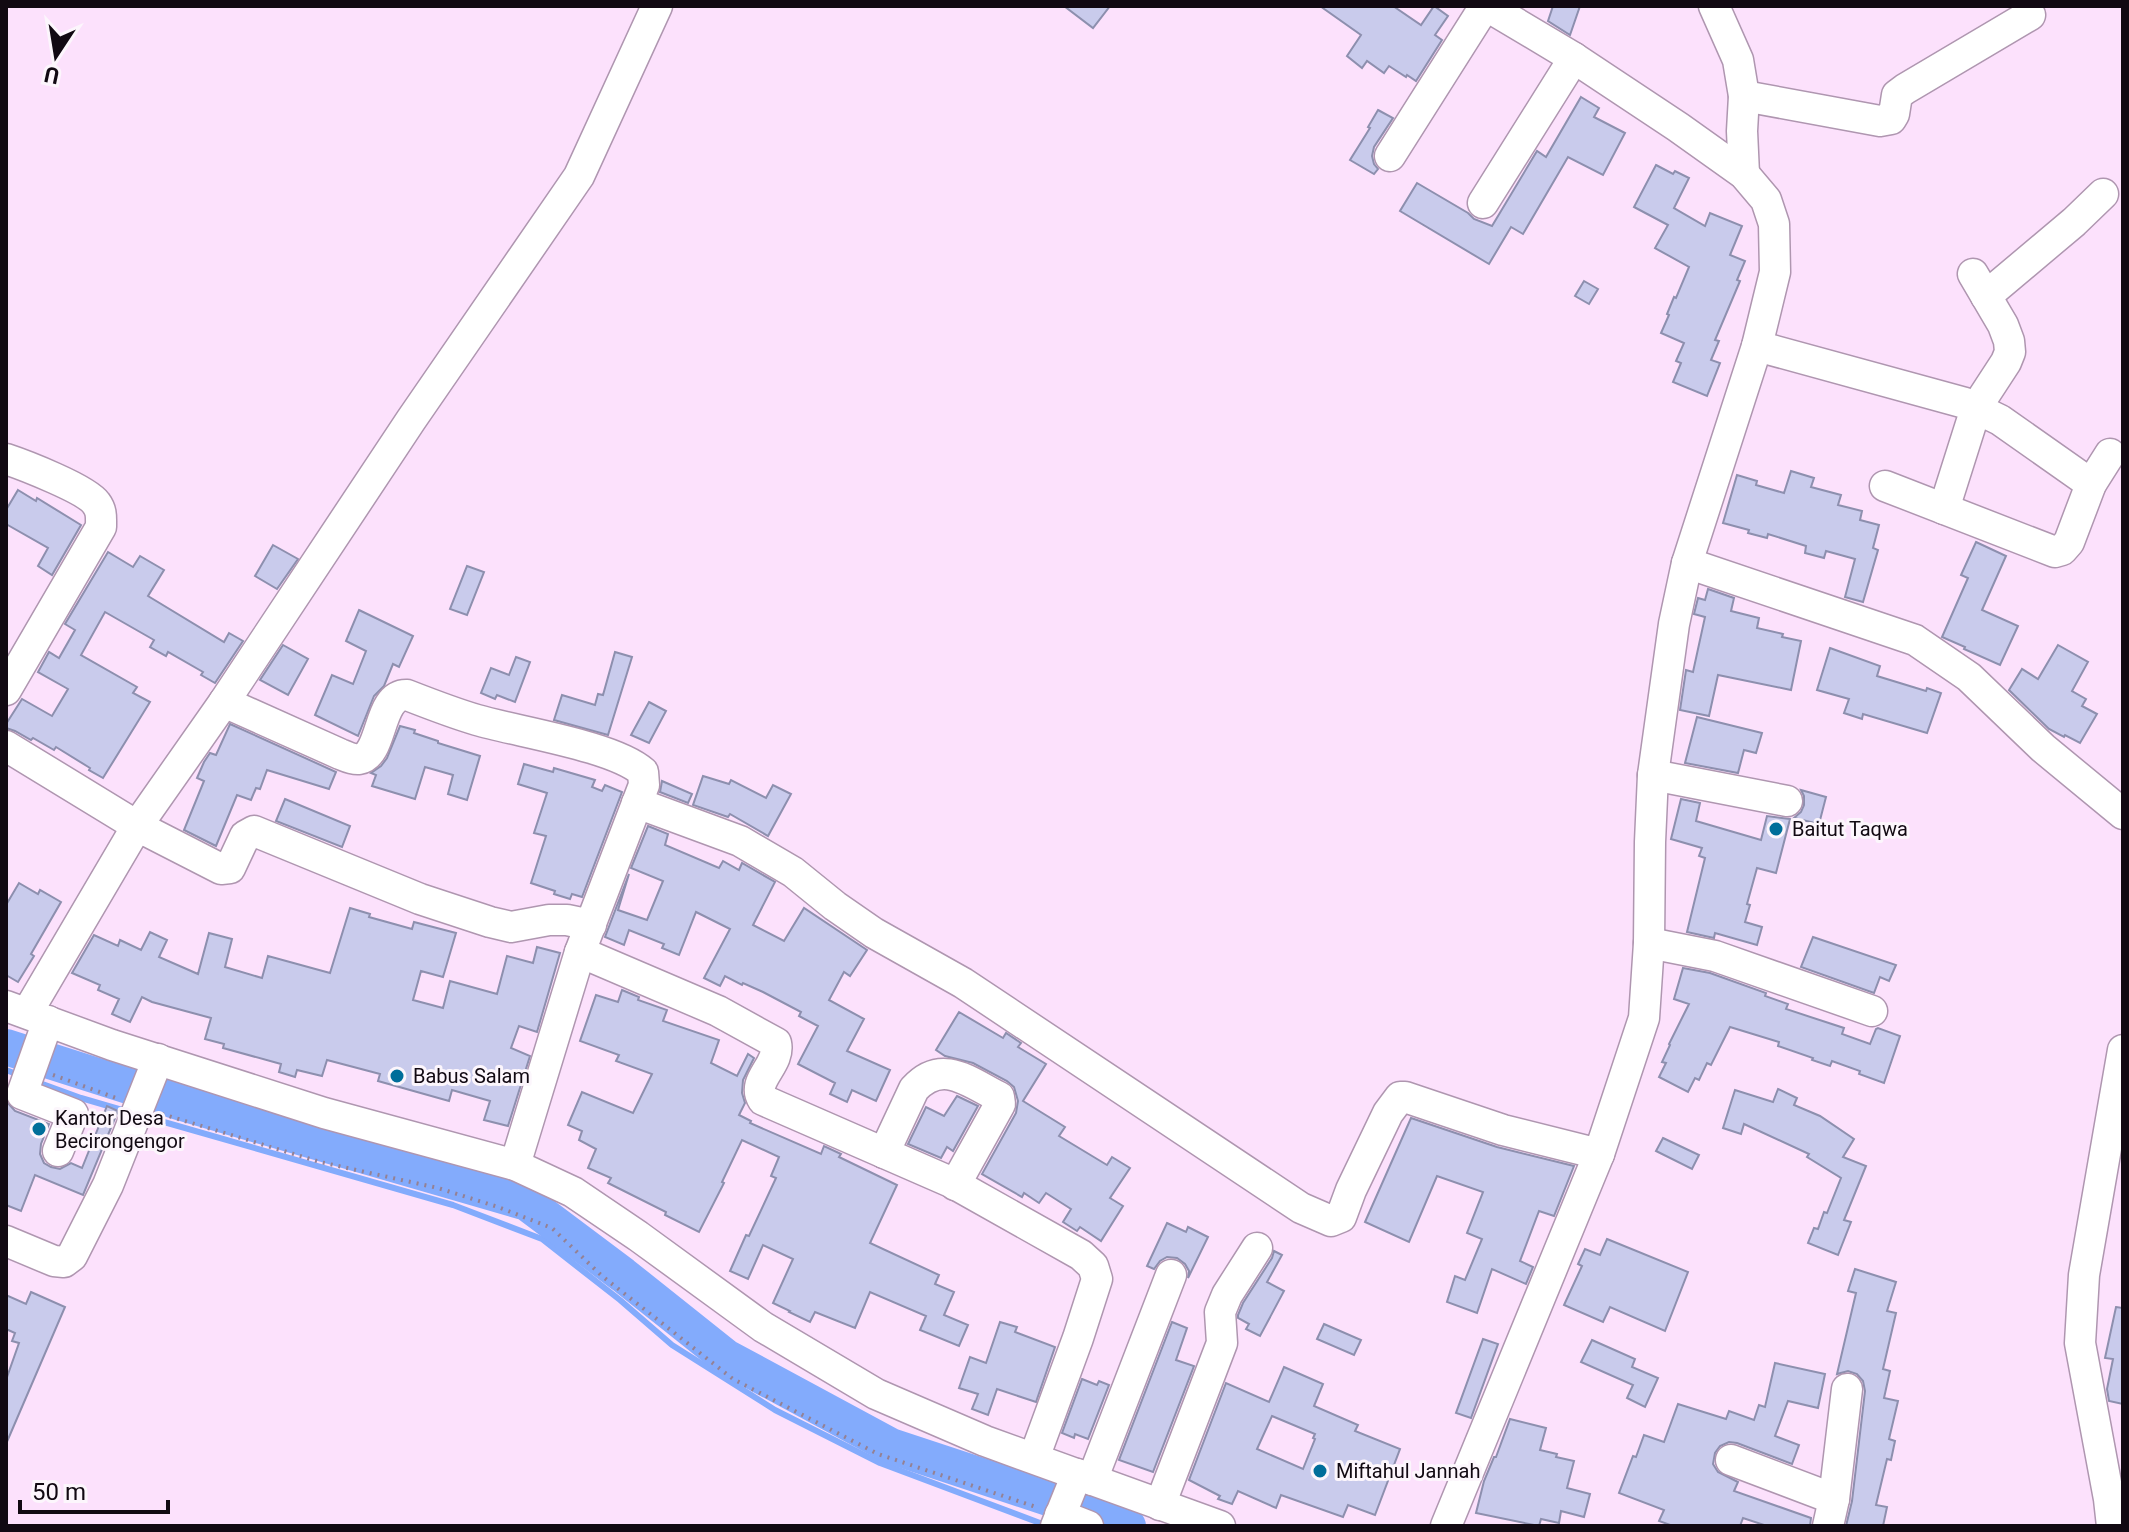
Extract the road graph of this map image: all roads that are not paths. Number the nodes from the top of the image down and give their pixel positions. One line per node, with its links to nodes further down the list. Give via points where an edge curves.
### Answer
1 (657, 6): 20 (street, via 579,176)
2 (1486, 6): 5 (street); 7 (street)
3 (1714, 6): 6 (street, via 1738,60)
4 (2030, 15): 6 (street, via 1905,89 1897,95 1891,119)
5 (1574, 58): 8 (street); 10 (street)
6 (1744, 96): 8 (street)
7 (1390, 156)
8 (1744, 174): 11 (street, via 1766,200 1774,224 1775,272)
9 (2103, 194): 12 (street, via 2074,222 1979,285 2003,325 2010,352)
10 (1483, 203)
11 (1757, 346): 12 (street); 18 (street)
12 (1976, 408): 15 (street); 17 (street)
13 (2110, 454): 15 (street)
14 (6, 459): 19 (street, via 94,500 101,527)
15 (2091, 484): 17 (street, via 2069,542 2055,552)
16 (1885, 486): 17 (street)
17 (1944, 509)
18 (1687, 563): 22 (street); 25 (street, via 1915,640 1969,677)
19 (6, 690)
20 (224, 702): 24 (street, via 357,759 373,746 391,702 407,695 634,764 643,772); 26 (street)
21 (6, 746): 26 (street)
22 (1653, 775): 23 (street); 28 (street)
23 (1787, 801)
24 (637, 803): 27 (street); 35 (street, via 740,841 793,872 874,933 963,983 1317,1217 1341,1217 1400,1097)
25 (2123, 814)
26 (137, 826): 27 (street, via 221,869 230,868 245,836 254,831 490,922 511,927 567,920); 30 (street)
27 (586, 938): 34 (street, via 776,1043 758,1087 763,1100); 36 (street)
28 (1649, 943): 29 (street, via 1715,956); 35 (street, via 1644,1018)
29 (1872, 1011)
30 (31, 1046): 32 (street, via 112,1045); 33 (street, via 22,1094 73,1114)
31 (2123, 1050): 37 (street)
32 (144, 1096): 36 (street, via 324,1113); 39 (street, via 72,1256 54,1261)
33 (58, 1151)
34 (884, 1153): 38 (street); 38 (street, via 914,1089 931,1075 952,1073 999,1097 1000,1104)
35 (1599, 1154): 49 (street)
36 (515, 1165): 43 (street, via 573,1192 763,1327 876,1394)
37 (2113, 1171): 50 (street, via 2084,1275 2080,1343)
38 (955, 1185): 43 (street, via 1081,1255 1097,1279)
39 (6, 1241)
40 (1257, 1248): 46 (street, via 1220,1312 1222,1343)
41 (1171, 1275): 45 (street)
42 (1847, 1389): 47 (street)
43 (1034, 1458): 45 (street)
44 (1731, 1460): 47 (street)
45 (1071, 1505): 46 (street)
46 (1160, 1505): 48 (street)
47 (1831, 1513)
48 (1220, 1526)
49 (1446, 1526)
50 (2112, 1526)

